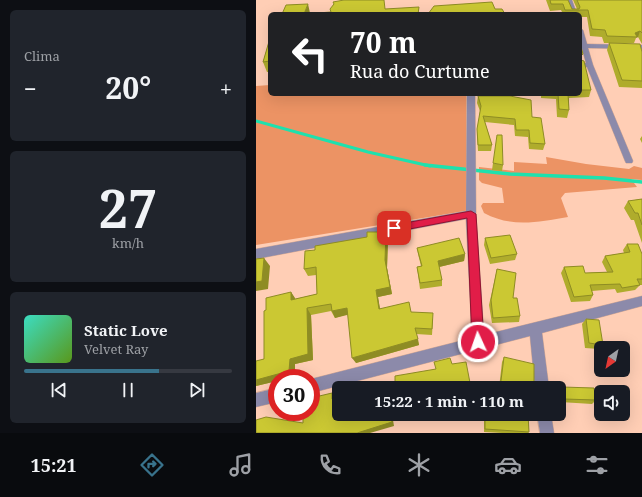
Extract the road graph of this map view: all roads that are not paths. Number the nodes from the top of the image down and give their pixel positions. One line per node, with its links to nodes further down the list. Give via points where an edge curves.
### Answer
1 (569, 0): 2 (street)
2 (573, 12)
3 (582, 35): 4 (street)
4 (586, 46): 5 (street); 6 (street)
5 (642, 47)
6 (590, 65): 7 (street); 9 (street)
7 (582, 66)
8 (471, 96): 10 (street)
9 (629, 161)
10 (471, 214): 11 (street); 14 (street)
11 (256, 254)
12 (642, 301): 13 (street)
13 (535, 329): 14 (street); 15 (street)
14 (478, 342): 16 (street)
15 (541, 381)
16 (320, 384)
17 (268, 397): 18 (street)
18 (256, 400)
19 (545, 421): 20 (street)
20 (547, 433)

